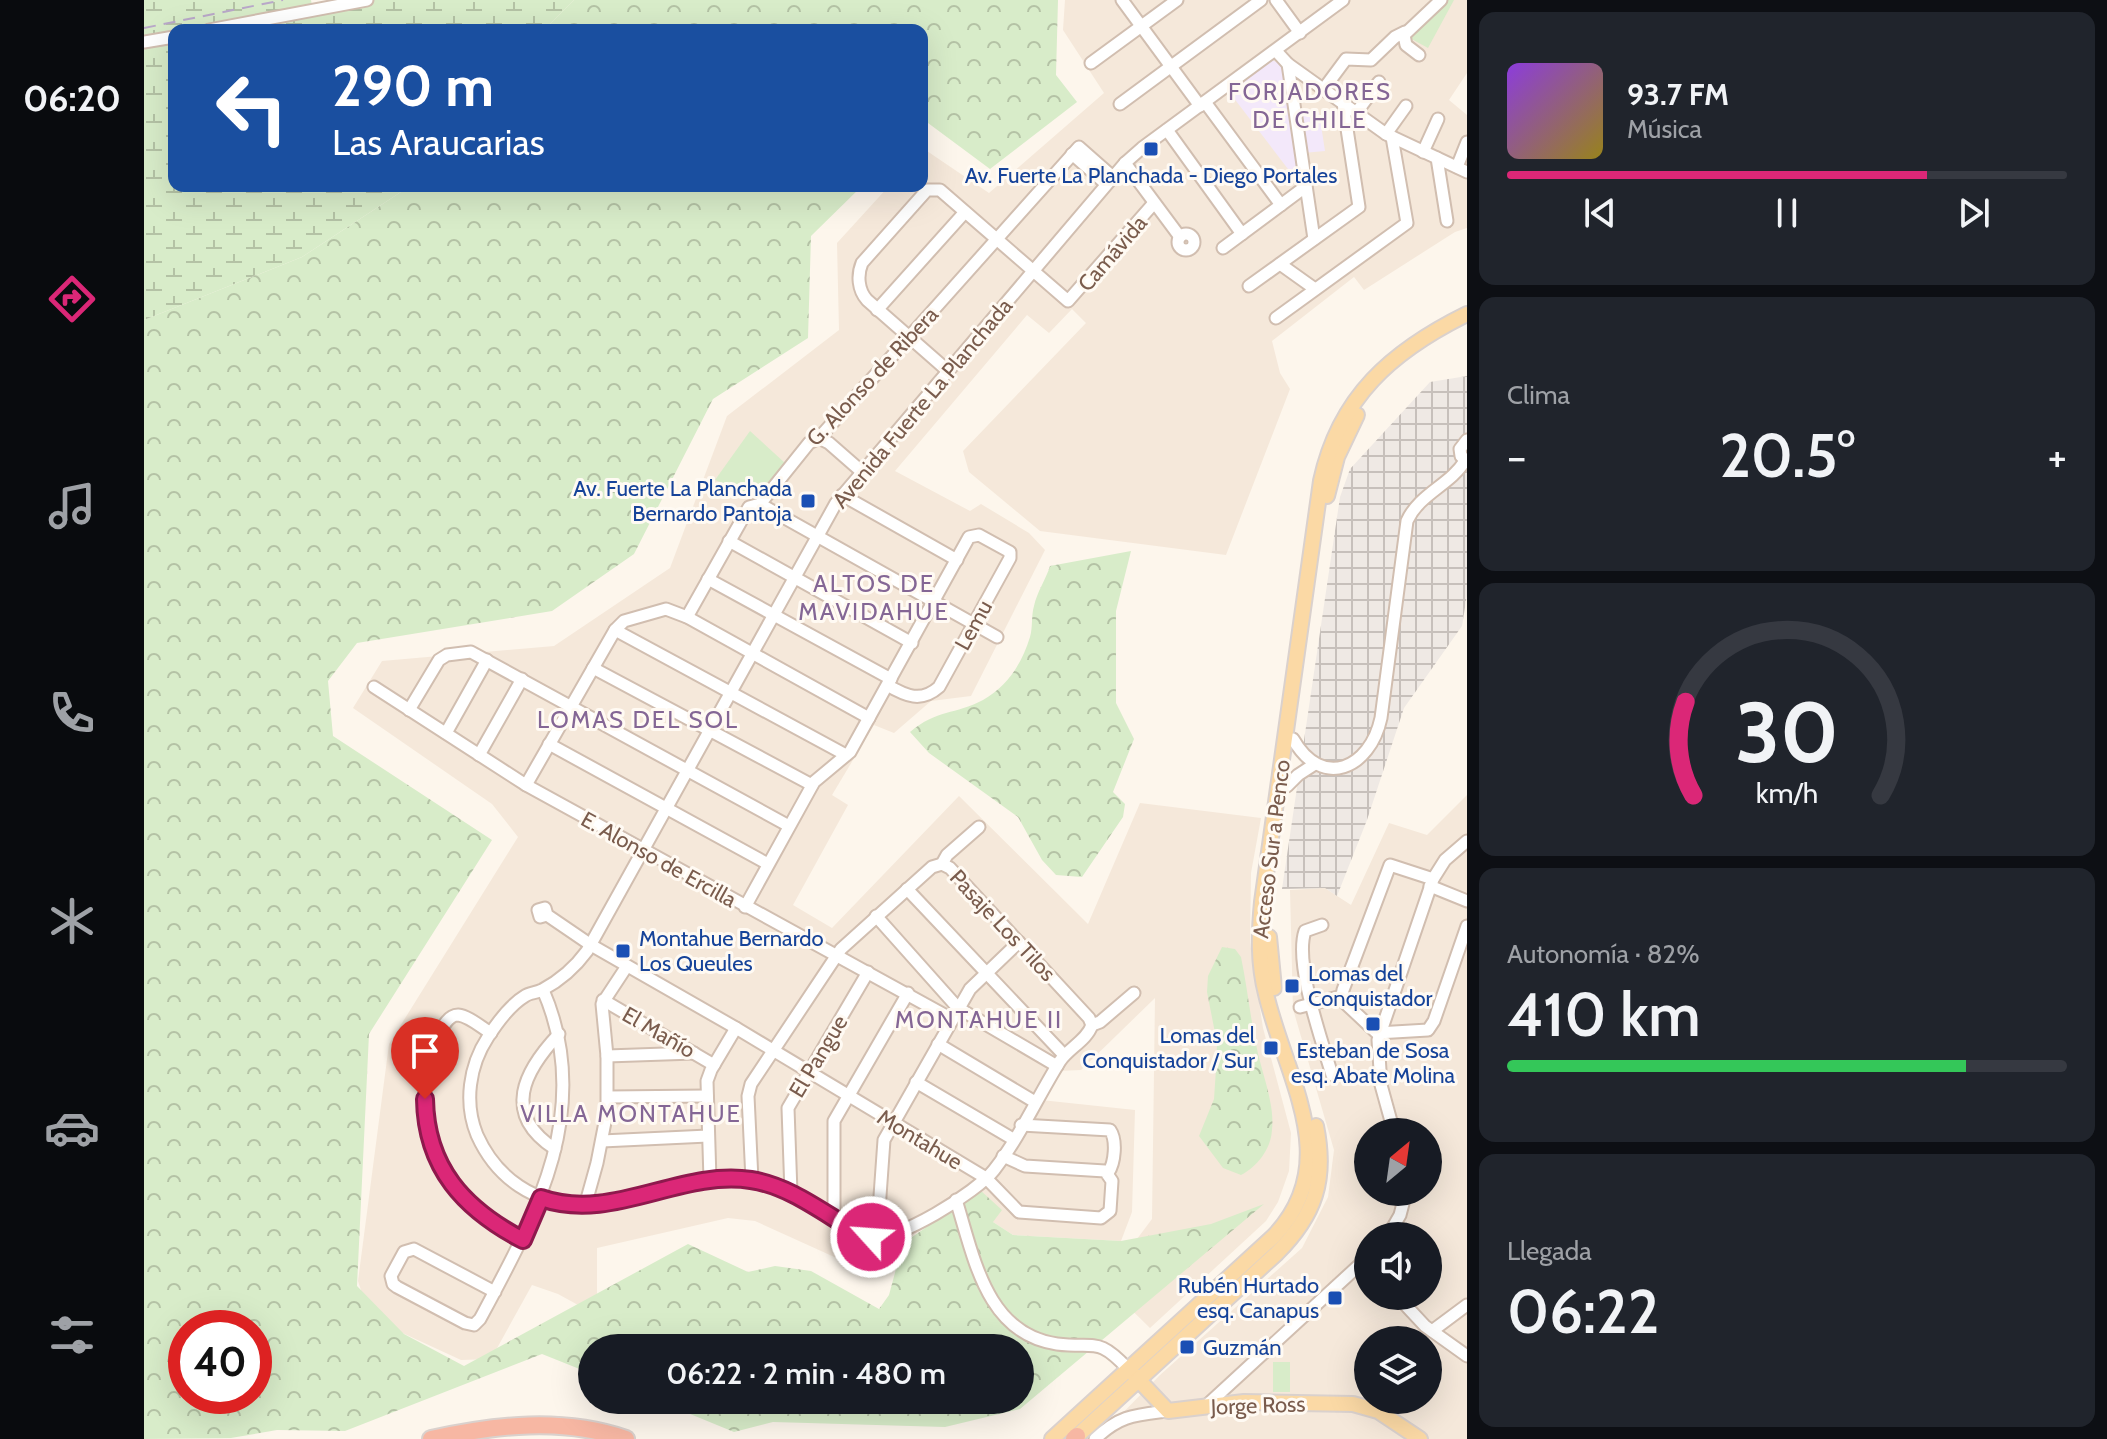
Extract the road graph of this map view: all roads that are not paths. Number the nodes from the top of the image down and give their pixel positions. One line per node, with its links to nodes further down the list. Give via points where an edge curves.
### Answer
1 (367, 0): 8 (street)
2 (1177, 0): 9 (street)
3 (1261, 0): 18 (street)
4 (1276, 0): 11 (street)
5 (1441, 0): 10 (street)
6 (1339, 2): 11 (street, Avenida Fuerte La Planchada)
7 (1126, 5): 9 (street)
8 (241, 24)
9 (1141, 26): 16 (street); 18 (street)
10 (1405, 32): 15 (street, via 1406,45); 20 (street, via 1371,60 1346,59)
11 (1300, 33): 14 (street, Avenida Fuerte La Planchada)
12 (168, 38): 13 (street)
13 (144, 42)
14 (1276, 51): 17 (street); 23 (street, Avenida Fuerte La Planchada)
15 (1419, 55)
16 (1091, 63)
17 (1288, 64): 20 (street); 35 (street)
18 (1171, 66): 22 (street); 23 (street)
19 (1379, 82): 25 (street)
20 (1323, 90): 21 (street)
21 (1343, 103): 25 (street); 44 (street, via 1359,207)
22 (1120, 104)
23 (1202, 104): 27 (street, Avenida Fuerte La Planchada); 39 (street)
24 (1406, 106): 28 (street)
25 (1356, 113): 28 (street)
26 (1438, 119): 30 (street)
27 (1167, 130): 32 (street, Avenida Fuerte La Planchada); 42 (street)
28 (1389, 135): 30 (street); 50 (street, via 1407,223)
29 (1467, 142): 33 (street)
30 (1423, 152): 31 (street)
31 (1437, 158): 33 (street); 41 (street)
32 (1125, 163): 34 (street, Avenida Fuerte La Planchada); 38 (street)
33 (1462, 169)
34 (1109, 180): 45 (street, G. Alonso de Ribera, via 1075,151); 48 (street, Avenida Fuerte La Planchada)
35 (1305, 187): 39 (street); 44 (street)
36 (927, 192): 51 (street, via 860,266 861,292)
37 (928, 192): 40 (street, via 940,190)
38 (1154, 203): 43 (street); 48 (street, Camávida, via 1068,301)
39 (1281, 205): 42 (street)
40 (965, 212): 45 (street); 51 (street)
41 (1447, 221)
42 (1242, 234): 46 (street)
43 (1180, 237)
44 (1314, 239): 47 (street)
45 (996, 240): 48 (street); 55 (street, G. Alonso de Ribera)
46 (1223, 248)
47 (1280, 264): 49 (street); 50 (street)
48 (1033, 271): 56 (street, Avenida Fuerte La Planchada)
49 (1249, 286)
50 (1315, 289): 53 (street)
51 (877, 310): 55 (street)
52 (1467, 314): 169 (main road, Acceso Sur a Penco, via 1403,352 1369,383 1337,430 1319,489 1260,943 1269,1009 1308,1131 1309,1164 1302,1193 1288,1221)
53 (1276, 318)
54 (1467, 324): 87 (main road, Acceso Sur a Penco, via 1385,379 1342,444 1325,510)
55 (909, 337): 56 (street); 57 (street, G. Alonso de Ribera)
56 (948, 371): 60 (street, Avenida Fuerte La Planchada)
57 (819, 438): 60 (street); 62 (street, G. Alonso de Ribera, via 809,443)
58 (1467, 440): 59 (street, via 1460,449)
59 (1466, 461): 91 (street, via 1416,506 1407,521 1376,733 1352,765)
60 (861, 471): 61 (street, Avenida Fuerte La Planchada)
61 (842, 495): 63 (street, Avenida Fuerte La Planchada); 65 (street)
62 (760, 504): 63 (street); 64 (street, G. Alonso de Ribera, via 749,507)
63 (817, 536): 66 (street, Avenida Fuerte La Planchada); 68 (street)
64 (729, 541): 66 (street); 67 (street, G. Alonso de Ribera)
65 (957, 560): 68 (street); 71 (street, Lemu, via 969,537 979,535 1012,555)
66 (795, 577): 69 (street, Avenida Fuerte La Planchada); 74 (street)
67 (708, 579): 69 (street, Lemu); 70 (street, G. Alonso de Ribera)
68 (934, 601): 71 (street); 74 (street)
69 (774, 615): 75 (street, Avenida Fuerte La Planchada); 79 (street, Lemu)
70 (687, 617): 72 (street, via 666,609 624,621); 75 (street)
71 (974, 624): 73 (street); 79 (street, Lemu, via 936,690 910,698)
72 (615, 630): 77 (street); 81 (street)
73 (997, 637)
74 (912, 643): 79 (street)
75 (752, 654): 81 (street, Avenida Fuerte La Planchada); 84 (street)
76 (487, 660): 78 (street); 83 (street, via 465,651 442,658); 86 (street)
77 (593, 668): 82 (street); 85 (street)
78 (522, 679): 82 (street); 89 (street)
79 (889, 682): 84 (street)
80 (374, 687): 83 (street, E. Alonso de Ercilla)
81 (730, 693): 85 (street, Avenida Fuerte La Planchada); 90 (street)
82 (571, 705): 88 (street); 92 (street)
83 (409, 710): 86 (street, E. Alonso de Ercilla)
84 (869, 718): 90 (street)
85 (710, 731): 92 (street, Avenida Fuerte La Planchada); 94 (street)
86 (446, 733): 89 (street, E. Alonso de Ercilla)
87 (1293, 739): 91 (street); 95 (main road, Acceso Sur a Penco)
88 (549, 744): 93 (street); 96 (street)
89 (479, 755): 93 (street, E. Alonso de Ercilla)
90 (846, 755): 94 (street)
91 (1315, 764): 95 (street)
92 (689, 770): 96 (street, Avenida Fuerte La Planchada); 97 (street)
93 (526, 785): 100 (street, E. Alonso de Ercilla)
94 (812, 785): 97 (street)
95 (1287, 786): 169 (main road, Acceso Sur a Penco, via 1269,947 1275,993 1318,1135 1316,1194 1285,1245)
96 (667, 808): 100 (street, Avenida Fuerte La Planchada); 101 (street)
97 (789, 826): 101 (street)
98 (979, 827): 102 (street)
99 (1467, 841): 103 (street, via 1445,860)
100 (644, 852): 106 (street, E. Alonso de Ercilla); 112 (street, Avenida Fuerte La Planchada)
101 (768, 864): 106 (street)
102 (942, 864): 104 (street); 111 (street, Pasaje Los Tilos)
103 (1431, 883): 105 (street); 120 (street, via 1390,865); 128 (street)
104 (907, 889): 108 (street); 116 (street)
105 (1467, 901)
106 (745, 907): 113 (street, E. Alonso de Ercilla)
107 (547, 915): 112 (street, Montahue)
108 (876, 916): 113 (street); 123 (street)
109 (1322, 925): 122 (street, via 1303,934)
110 (1467, 926): 128 (street, via 1433,1025 1422,1032)
111 (1019, 942): 116 (street); 124 (street, Pasaje Los Tilos)
112 (591, 945): 114 (street, Montahue); 117 (street, Avenida Fuerte La Planchada, via 575,966)
113 (837, 955): 115 (street, E. Alonso de Ercilla); 130 (street)
114 (627, 966): 121 (street); 125 (street, Montahue)
115 (868, 972): 118 (street, E. Alonso de Ercilla); 135 (street, El Pangue)
116 (987, 973): 123 (street); 133 (street)
117 (543, 990): 126 (street, Avenida Fuerte La Planchada, via 525,996); 127 (street)
118 (908, 993): 123 (street, E. Alonso de Ercilla); 138 (street)
119 (1134, 993): 124 (street)
120 (1342, 996): 122 (street); 128 (street)
121 (603, 1000): 131 (street, El Mañío); 132 (street)
122 (1306, 1006): 136 (street)
123 (955, 1013): 129 (street); 133 (street, E. Alonso de Ercilla)
124 (1092, 1025): 133 (street)
125 (736, 1028): 130 (street, Montahue); 134 (street)
126 (491, 1033): 155 (street, Avenida Fuerte La Planchada, via 471,1077 473,1123 500,1170); 160 (street, via 461,1016 447,1022 428,1065 426,1119 437,1159 459,1194)
127 (559, 1034): 148 (street, via 562,1086); 148 (street, via 531,1068 523,1097 531,1127)
128 (1380, 1034): 142 (street, via 1379,1070)
129 (938, 1044): 137 (street); 141 (street)
130 (774, 1050): 135 (street, Montahue); 153 (street, via 748,1090)
131 (694, 1053): 132 (street); 134 (street, El Mañío)
132 (607, 1056): 140 (street)
133 (1061, 1060): 141 (street)
134 (714, 1065): 139 (street)
135 (809, 1071): 138 (street, Montahue); 154 (street, El Pangue, via 787,1113)
136 (1332, 1075)
137 (916, 1082): 143 (street); 146 (street)
138 (848, 1095): 143 (street, Montahue); 158 (street, via 833,1125)
139 (707, 1096): 140 (street); 145 (street)
140 (608, 1097): 147 (street)
141 (1035, 1102): 144 (street)
142 (1390, 1118)
143 (893, 1122): 151 (street, Montahue); 159 (street, via 883,1144)
144 (1021, 1125): 146 (street); 150 (street, via 1110,1130 1114,1138)
145 (708, 1136): 147 (street); 152 (street)
146 (1013, 1139): 149 (street)
147 (602, 1141): 157 (street)
148 (555, 1149): 155 (street)
149 (1003, 1156): 150 (street, via 1025,1166); 151 (street)
150 (1108, 1173): 151 (street, via 1112,1207 1101,1218 1019,1212)
151 (986, 1178): 156 (street, Montahue)
152 (710, 1180): 153 (street); 157 (street)
153 (752, 1180): 154 (street)
154 (791, 1193): 158 (street)
155 (541, 1198): 157 (street); 160 (street)
156 (956, 1200): 159 (street, via 908,1230); 169 (street, Montahue, via 986,1289 1010,1323 1049,1342 1100,1346)
157 (585, 1206)
158 (834, 1219): 159 (street)
159 (877, 1238)
160 (523, 1240): 162 (street)
161 (1354, 1273): 170 (street)
162 (495, 1292): 162 (street, via 474,1325 394,1286 391,1276 402,1255 417,1249)
163 (1467, 1305): 166 (street)
164 (1411, 1310): 165 (street)
165 (1427, 1326)
166 (1439, 1326)
167 (1442, 1338): 168 (street)
168 (1467, 1356)
169 (1133, 1375): 171 (main road); 172 (main road); 175 (main road)
170 (1207, 1405): 171 (main road, Jorge Ross); 177 (main road, Jorge Ross, via 1361,1405)
171 (1168, 1411): 176 (street, Jorge Ross, via 1124,1417)
172 (1075, 1438)
173 (431, 1439): 174 (highway, via 528,1424)
174 (626, 1439)
175 (1052, 1439)
176 (1095, 1439)
177 (1420, 1439)

